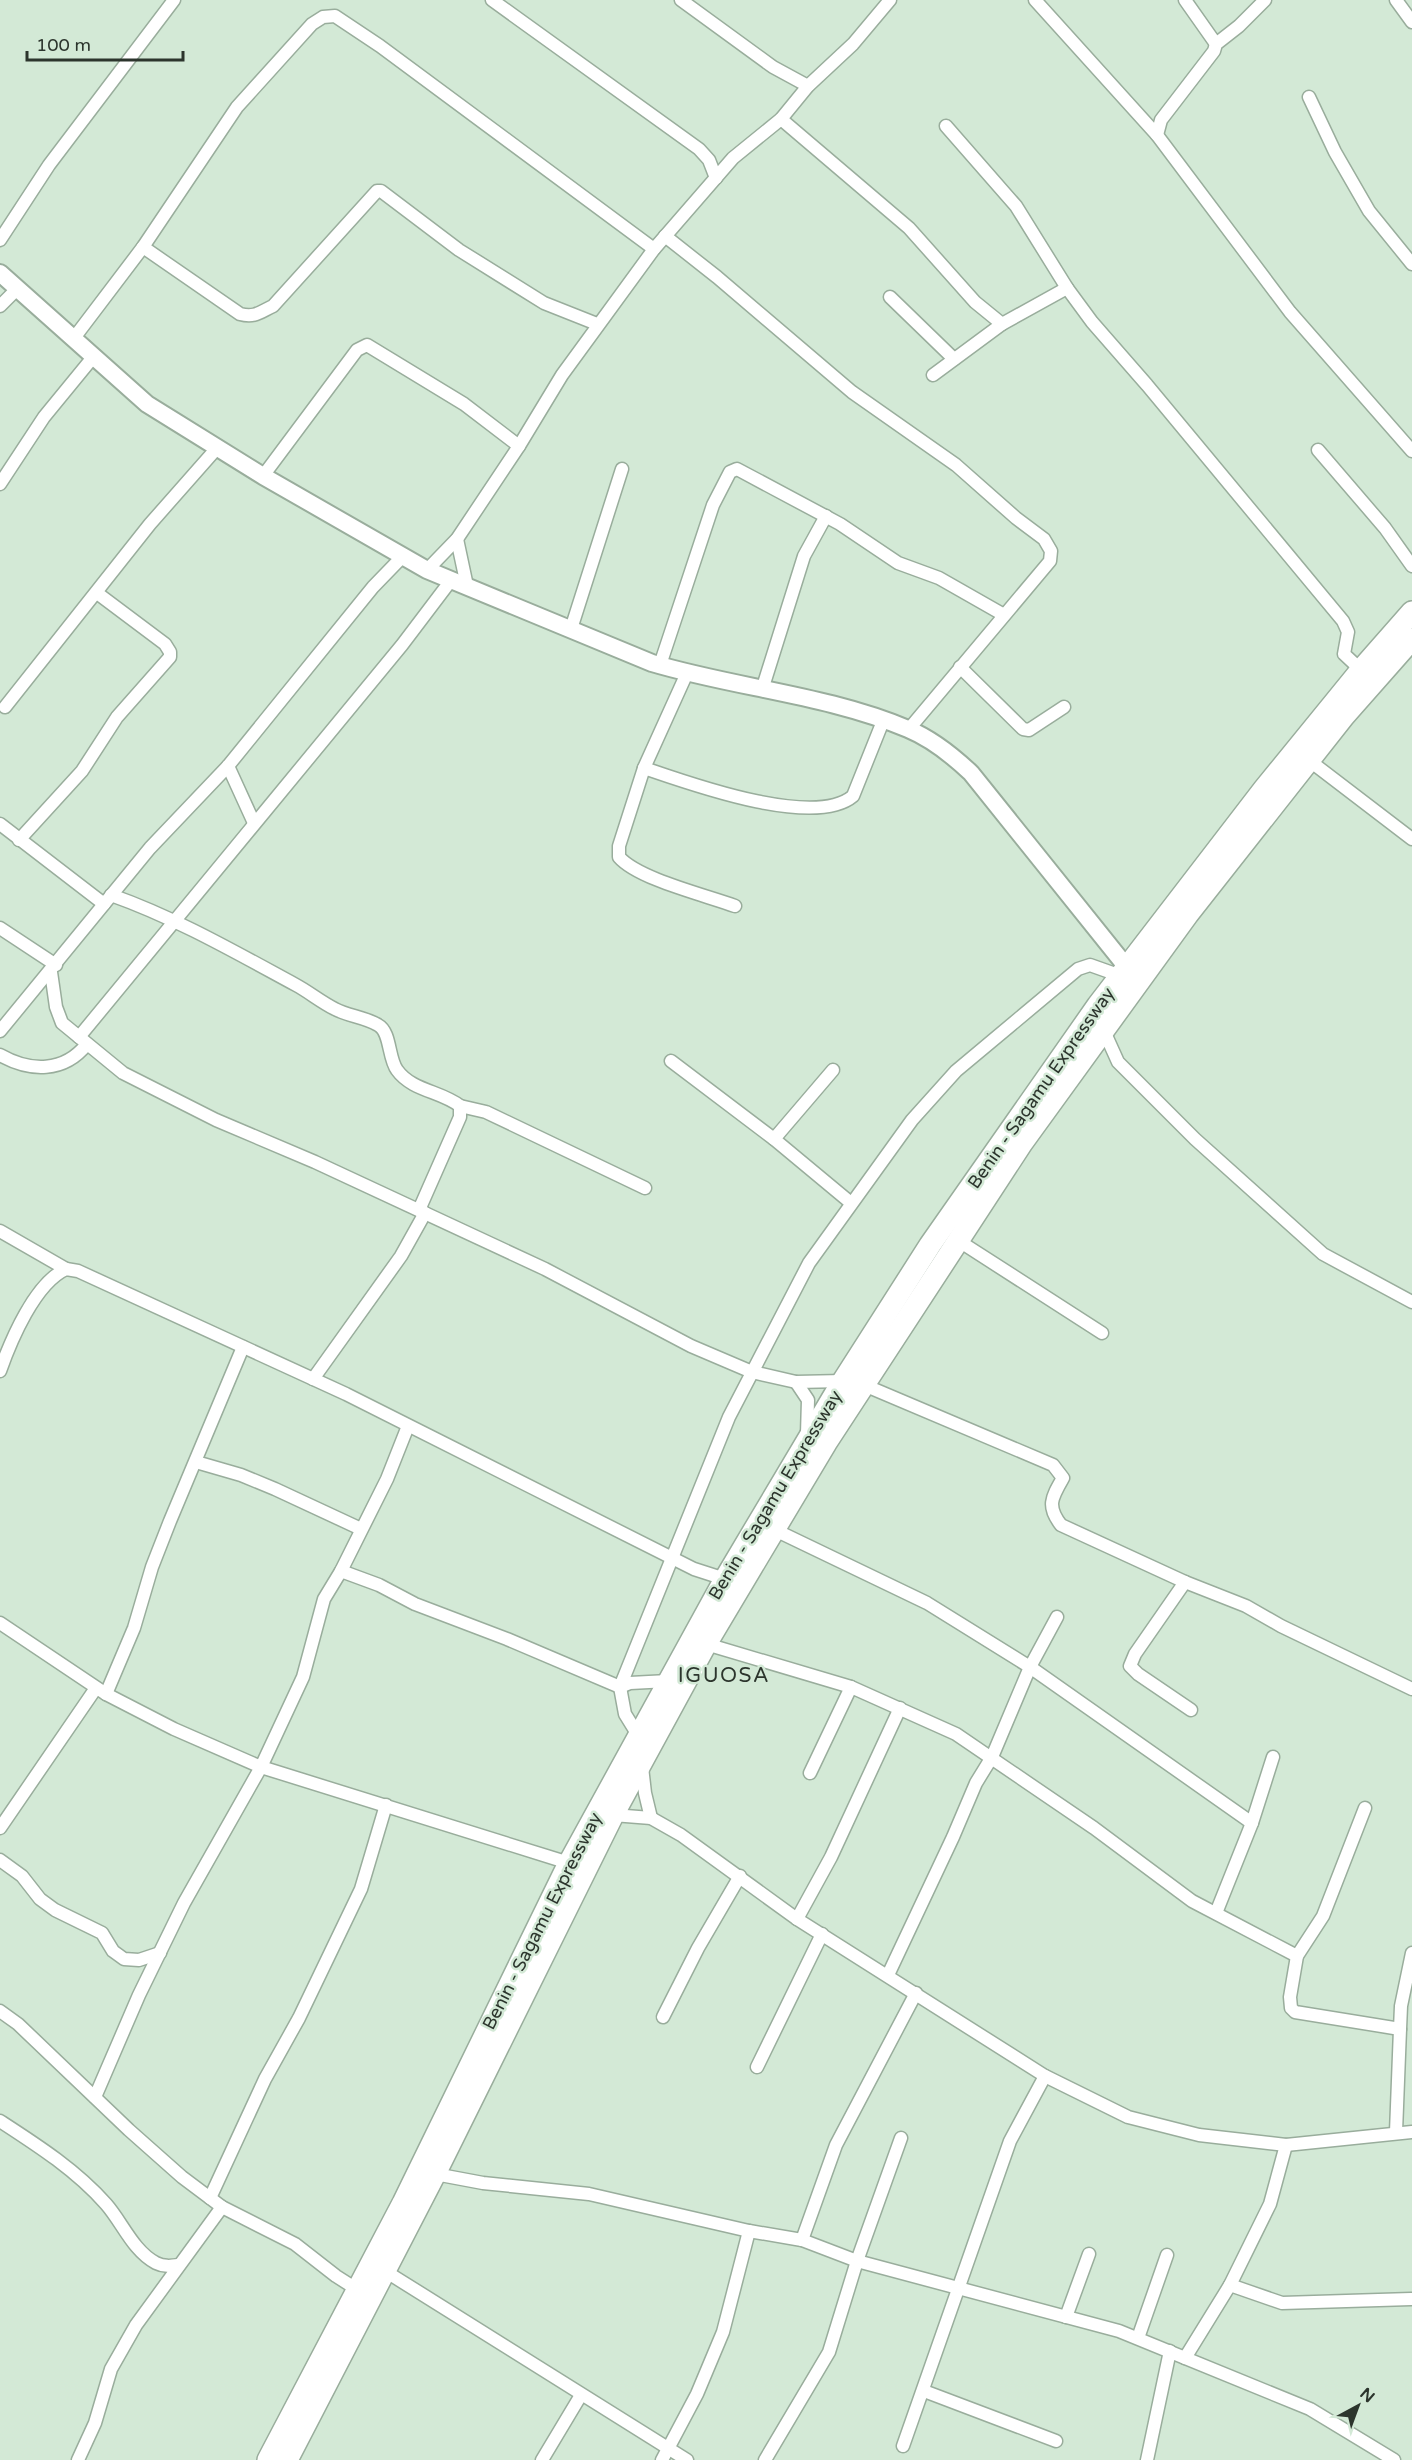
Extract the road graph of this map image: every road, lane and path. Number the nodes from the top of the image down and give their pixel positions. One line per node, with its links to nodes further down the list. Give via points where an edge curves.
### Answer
1 (174, 0): 18 (street, via 49,165)
2 (492, 0): 16 (street, via 699,149 709,160)
3 (681, 0): 11 (street, via 773,67)
4 (890, 0): 11 (street, via 853,44)
5 (1035, 0): 15 (street)
6 (1185, 0): 10 (street)
7 (1265, 0): 10 (street)
8 (1396, 0): 9 (street)
9 (1412, 22)
10 (1216, 44): 15 (street, via 1161,120)
11 (808, 86): 13 (street)
12 (1309, 97): 21 (street, via 1369,211)
13 (781, 119): 16 (street, via 733,158); 28 (street, via 909,228 975,302)
14 (946, 126): 23 (street, via 1016,206)
15 (1157, 135): 36 (street, via 1290,312)
16 (716, 178): 17 (street)
17 (665, 236): 20 (street); 48 (street, via 852,392 956,465 1044,539 1051,552 1050,561)
18 (0, 240)
19 (143, 247): 20 (street, via 237,106 312,24 335,16); 27 (street, via 250,317 273,306 381,191 459,250 543,303); 29 (street)
20 (654, 249): 27 (street)
21 (1412, 264)
22 (0, 273): 24 (street)
23 (1067, 288): 28 (street); 53 (street, via 1343,621 1348,632 1344,654)
24 (17, 289): 26 (street); 29 (street)
25 (890, 297): 31 (street)
26 (0, 306)
27 (597, 324): 33 (street)
28 (1002, 324): 31 (street)
29 (74, 338): 30 (street)
30 (94, 356): 34 (street, via 147,404); 39 (street, via 44,417)
31 (954, 359): 32 (street)
32 (933, 375)
33 (519, 446): 38 (street, via 464,404 367,345 357,350); 41 (street)
34 (217, 448): 38 (street); 46 (street, via 150,524)
35 (1318, 450): 43 (street)
36 (1412, 451)
37 (622, 469): 49 (street)
38 (263, 476): 42 (street)
39 (0, 484)
40 (826, 516): 48 (street, via 898,563 939,578); 51 (street, via 741,470 730,472 713,505); 55 (street, via 804,556)
41 (457, 539): 44 (street); 45 (street)
42 (404, 555): 44 (street); 62 (street, via 373,587)
43 (1412, 566)
44 (427, 570): 45 (street)
45 (459, 582): 49 (street); 64 (street)
46 (97, 593): 56 (street); 67 (street, via 165,644 170,657 117,717 82,771)
47 (1412, 612): 53 (highway, Benin - Sagamu Expressway)
48 (1004, 615): 52 (street)
49 (571, 629): 51 (street)
50 (1412, 639): 58 (highway)
51 (660, 665): 54 (street)
52 (960, 667): 57 (street, via 1023,729 1029,730); 60 (street)
53 (1361, 670): 58 (highway, Benin - Sagamu Expressway)
54 (687, 674): 55 (street); 63 (street)
55 (762, 690): 59 (street)
56 (5, 707)
57 (1064, 707)
58 (1338, 710): 61 (highway); 73 (highway, Benin - Sagamu Expressway, via 1264,789)
59 (883, 721): 60 (street); 63 (street, via 853,796 828,806 778,806)
60 (909, 729): 73 (street, via 942,747 971,772)
61 (1310, 760): 66 (street); 73 (highway)
62 (228, 766): 64 (street); 68 (street)
63 (644, 768): 69 (street, via 619,857 642,873)
64 (254, 823): 70 (street)
65 (0, 824): 67 (street)
66 (1412, 839)
67 (19, 840): 68 (street)
68 (107, 900): 70 (street); 72 (street)
69 (735, 906)
70 (176, 921): 76 (street); 80 (street, via 298,985 336,1010 376,1024 385,1032 397,1071 407,1080)
71 (0, 928): 72 (street)
72 (53, 968): 74 (street); 76 (street, via 56,1007 62,1023)
73 (1129, 975): 75 (highway); 83 (street, via 1090,965 1078,969 956,1071 912,1120); 95 (highway, Benin - Sagamu Expressway, via 1098,1005 930,1245)
74 (0, 1031)
75 (1104, 1031): 86 (highway, via 1022,1143); 88 (street, via 1118,1062 1195,1139 1323,1254)
76 (83, 1041): 77 (street, via 63,1064 38,1069); 84 (street, via 123,1073 216,1120)
77 (0, 1055)
78 (671, 1061): 81 (street)
79 (832, 1070): 81 (street)
80 (460, 1106): 82 (street, via 486,1112); 84 (street, via 460,1117)
81 (774, 1139): 83 (street)
82 (645, 1188)
83 (851, 1203): 92 (street, via 809,1263)
84 (422, 1211): 92 (street, via 545,1269 691,1346); 93 (street, via 401,1256)
85 (0, 1231): 87 (street)
86 (959, 1241): 89 (street); 95 (highway)
87 (66, 1269): 90 (street, via 78,1271); 91 (street, via 51,1279 28,1311)
88 (1412, 1302)
89 (1102, 1333)
90 (243, 1347): 93 (street); 98 (street)
91 (0, 1371)
92 (752, 1372): 94 (street); 101 (street, via 725,1425)
93 (313, 1379): 96 (street)
94 (796, 1382): 95 (street); 97 (street, via 807,1400)
95 (854, 1383): 97 (highway, Benin - Sagamu Expressway); 100 (highway, via 826,1443); 104 (street, via 1053,1465 1064,1478 1051,1503 1061,1525)
96 (408, 1426): 99 (street); 101 (street)
97 (807, 1440): 103 (highway, Benin - Sagamu Expressway)
98 (196, 1462): 99 (street, via 242,1475); 113 (street, via 152,1567 134,1628)
99 (361, 1529): 102 (street)
100 (775, 1530): 107 (highway); 108 (street, via 927,1603)
101 (673, 1557): 103 (street); 110 (street)
102 (341, 1570): 110 (street); 120 (street, via 324,1599 303,1677)
103 (724, 1579): 109 (highway, Benin - Sagamu Expressway)
104 (1185, 1582): 112 (street, via 1246,1606); 115 (street, via 1130,1666)
105 (1057, 1617): 108 (street)
106 (0, 1623): 113 (street)
107 (706, 1644): 111 (street); 119 (highway)
108 (1030, 1667): 117 (street); 126 (street)
109 (668, 1681): 110 (street); 116 (highway, Benin - Sagamu Expressway)
110 (620, 1687): 116 (street, via 625,1714)
111 (851, 1687): 114 (street); 121 (street)
112 (1412, 1689)
113 (101, 1691): 120 (street, via 174,1729); 127 (street)
114 (900, 1708): 117 (street, via 956,1734); 133 (street, via 840,1839)
115 (1191, 1710)
116 (638, 1735): 129 (highway, Benin - Sagamu Expressway)
117 (992, 1757): 132 (street, via 1192,1901); 138 (street, via 976,1783)
118 (1273, 1757): 126 (street)
119 (642, 1762): 124 (highway); 125 (street)
120 (261, 1767): 122 (street); 135 (street)
121 (810, 1773)
122 (386, 1805): 129 (street); 152 (street, via 361,1889)
123 (1365, 1808): 137 (street, via 1323,1916)
124 (612, 1815): 125 (street); 131 (highway)
125 (651, 1818): 130 (street)
126 (1252, 1823): 132 (street)
127 (0, 1827)
128 (0, 1860): 135 (street, via 22,1876 40,1899 102,1933 113,1951 124,1959 140,1960)
129 (569, 1863): 131 (street); 162 (highway, Benin - Sagamu Expressway)
130 (740, 1876): 133 (street); 141 (street)
131 (578, 1884): 151 (highway)
132 (1216, 1913): 137 (street)
133 (797, 1918): 134 (street)
134 (822, 1934): 138 (street); 143 (street)
135 (160, 1953): 145 (street)
136 (1412, 1953): 142 (street)
137 (1297, 1956): 142 (street, via 1290,1997 1295,2012)
138 (888, 1975): 139 (street)
139 (916, 1993): 144 (street); 155 (street, via 836,2145)
140 (0, 2011): 145 (street)
141 (663, 2017)
142 (1400, 2029): 147 (street)
143 (757, 2067)
144 (1045, 2076): 150 (street, via 1128,2117 1199,2135); 163 (street, via 1010,2141)
145 (95, 2097): 152 (street)
146 (0, 2121): 159 (street, via 48,2152 81,2181 106,2204 139,2249 156,2263 166,2267)
147 (1396, 2132): 148 (street); 150 (street)
148 (1412, 2132)
149 (901, 2138): 158 (street)
150 (1286, 2145): 161 (street, via 1270,2204)
151 (435, 2174): 154 (street, via 589,2194); 160 (highway)
152 (210, 2198): 153 (street)
153 (222, 2207): 159 (street); 162 (street, via 295,2244)
154 (749, 2231): 155 (street); 173 (street, via 723,2332)
155 (802, 2240): 158 (street)
156 (1089, 2254): 165 (street)
157 (1167, 2255): 166 (street)
158 (857, 2261): 163 (street); 180 (street, via 829,2352)
159 (179, 2265): 174 (street, via 136,2325 111,2369 95,2423)
160 (385, 2271): 170 (street); 176 (highway)
161 (1230, 2285): 164 (street, via 1282,2303); 168 (street)
162 (358, 2289): 175 (highway, Benin - Sagamu Expressway)
163 (958, 2289): 165 (street); 169 (street)
164 (1412, 2298)
165 (1066, 2317): 166 (street)
166 (1138, 2338): 167 (street)
167 (1170, 2351): 168 (street); 181 (street)
168 (1185, 2358): 182 (street, via 1310,2409)
169 (924, 2391): 171 (street); 172 (street)
170 (581, 2396): 173 (street); 177 (street)
171 (1056, 2441)
172 (903, 2446)
173 (669, 2449): 178 (street); 179 (street)
174 (78, 2460)
175 (268, 2460)
176 (287, 2460)
177 (542, 2460)
178 (662, 2460)
179 (687, 2460)
180 (765, 2460)
181 (1147, 2460)
182 (1394, 2460)

